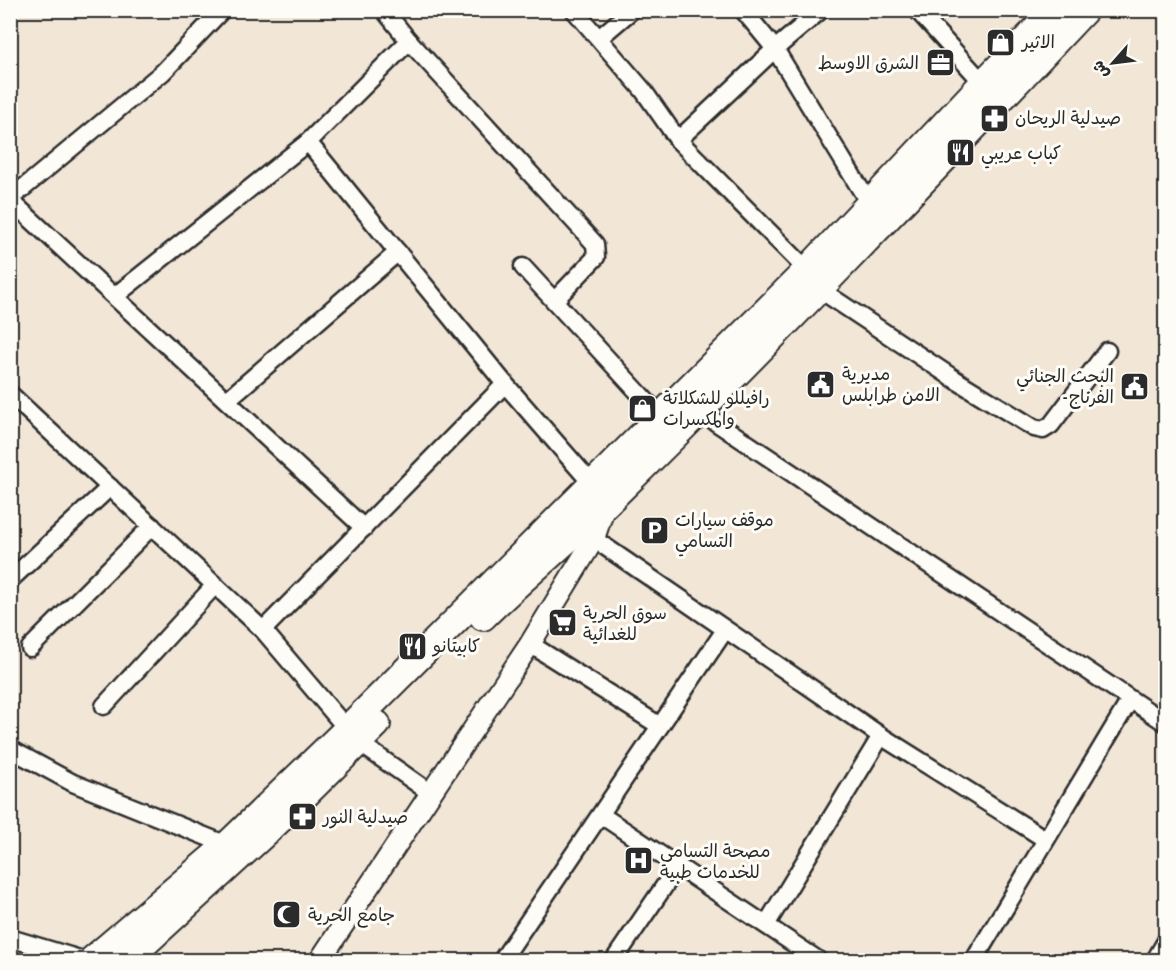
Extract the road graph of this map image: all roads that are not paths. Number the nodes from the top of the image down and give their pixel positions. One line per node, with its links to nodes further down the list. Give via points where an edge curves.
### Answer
1 (222, 10): 16 (street, via 163,72)
2 (384, 10): 11 (street)
3 (574, 10): 10 (street)
4 (632, 10): 10 (street)
5 (743, 10): 12 (street)
6 (821, 10): 12 (street)
7 (917, 10): 13 (street)
8 (1055, 10): 13 (main road)
9 (1085, 10): 20 (main road)
10 (599, 38): 14 (street, via 644,90)
11 (409, 41): 15 (street); 22 (street, via 595,244 596,258)
12 (775, 49): 14 (street); 17 (street)
13 (983, 83): 17 (main road)
14 (678, 140): 20 (street)
15 (308, 142): 18 (street); 21 (street)
16 (10, 199): 21 (street)
17 (869, 203): 20 (main road)
18 (398, 252): 24 (street); 26 (street)
19 (524, 267): 22 (street)
20 (813, 279): 23 (street, via 959,382 1034,428 1043,430 1051,425); 27 (main road); 28 (main road)
21 (115, 296): 26 (street)
22 (555, 300): 28 (street)
23 (1107, 351)
24 (505, 384): 30 (street); 32 (street)
25 (10, 394): 29 (street)
26 (227, 400): 32 (street)
27 (699, 411): 30 (main road); 40 (street)
28 (660, 416): 30 (main road)
29 (110, 487): 31 (street); 34 (street)
30 (599, 495): 33 (street); 44 (main road, via 533,541)
31 (152, 526): 35 (street); 39 (street)
32 (364, 528): 36 (street)
33 (594, 539): 37 (street); 38 (street)
34 (10, 580)
35 (215, 585): 36 (street); 41 (street)
36 (263, 630): 44 (street)
37 (725, 630): 43 (street); 45 (street)
38 (530, 644): 43 (street); 48 (street)
39 (30, 648)
40 (1130, 700): 42 (street); 50 (street)
41 (104, 706)
42 (1166, 723)
43 (660, 726): 49 (street)
44 (352, 736): 47 (main road); 48 (street)
45 (881, 736): 50 (street); 53 (street)
46 (10, 749): 51 (street, via 73,783)
47 (327, 761): 51 (main road); 59 (main road, via 285,815)
48 (432, 794): 56 (street)
49 (601, 815): 52 (street); 60 (street)
50 (1045, 839): 63 (street)
51 (226, 845): 58 (main road)
52 (678, 866): 53 (street); 61 (street)
53 (766, 925): 62 (street)
54 (10, 938): 57 (street)
55 (1166, 941): 64 (street)
56 (325, 959)
57 (82, 960)
58 (92, 960)
59 (127, 960)
60 (502, 960)
61 (614, 960)
62 (818, 960)
63 (974, 960)
64 (1155, 960)

